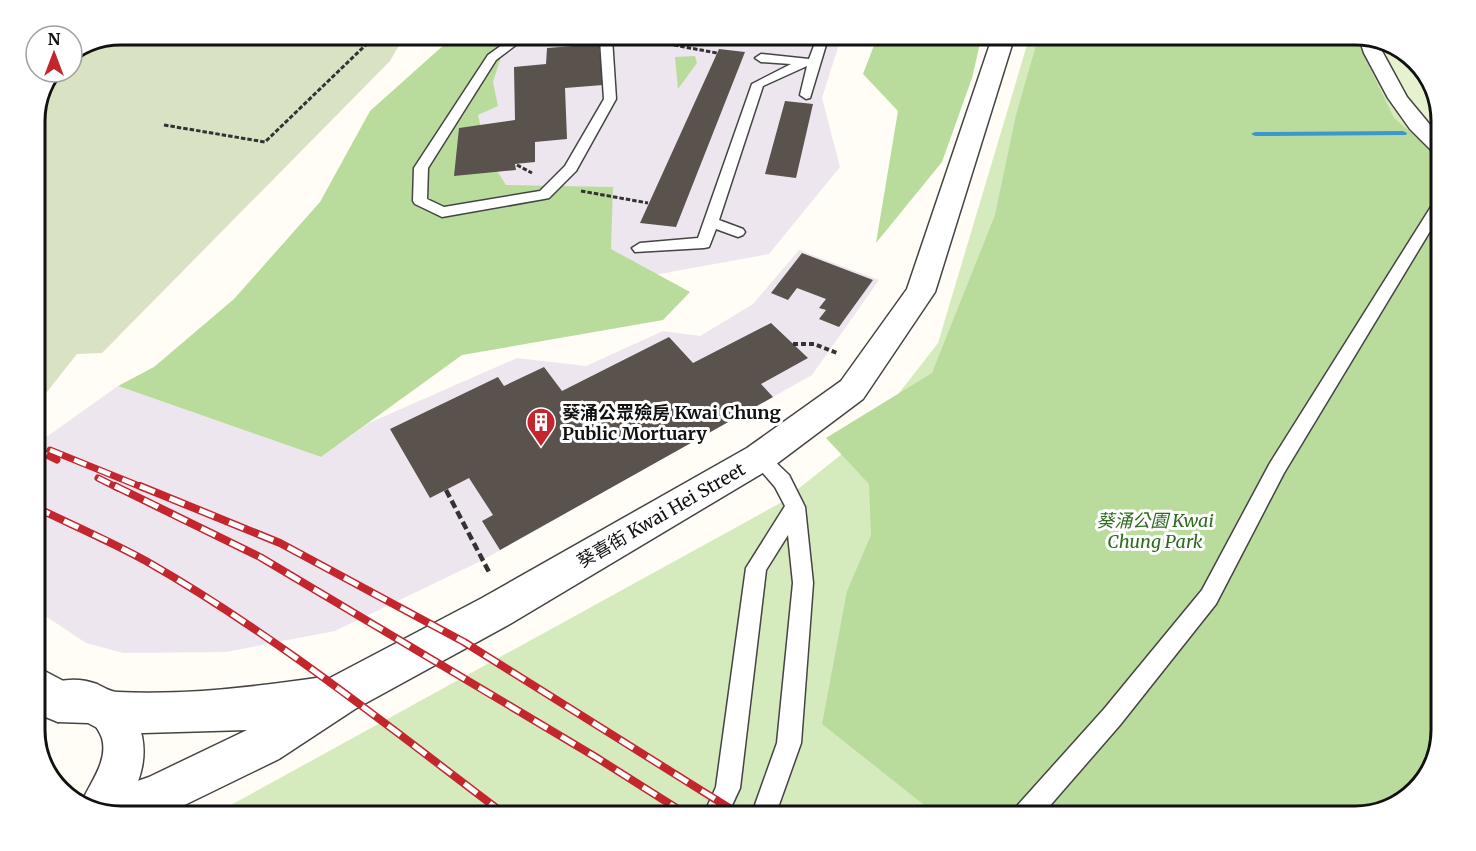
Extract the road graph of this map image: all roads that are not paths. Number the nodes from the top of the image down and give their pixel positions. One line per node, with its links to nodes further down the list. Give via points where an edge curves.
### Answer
1 (509, 45): 2 (lane, via 492,58 421,168 420,201 442,212 544,195 572,168 610,99)
2 (606, 45)
3 (818, 45): 7 (lane)
4 (1000, 45): 16 (street, 葵喜街 Kwai Hei Street, via 921,292 852,390)
5 (1370, 47): 9 (street, via 1383,76)
6 (761, 58): 7 (lane)
7 (810, 63): 8 (lane); 13 (lane, via 758,84)
8 (806, 94)
9 (1419, 130): 10 (street); 11 (street)
10 (1431, 130)
11 (1431, 140)
12 (1431, 218): 25 (lane, via 1277,468 1209,597)
13 (711, 222): 14 (lane); 15 (lane, via 704,243)
14 (738, 232)
15 (640, 248)
16 (759, 458): 17 (lane, via 782,481); 18 (street, 葵喜街 Kwai Hei Street, via 496,611)
17 (795, 507): 23 (lane, via 756,568 728,788); 24 (lane, via 803,583 789,743)
18 (340, 694): 20 (street, 葵喜街 Kwai Hei Street, via 234,711); 22 (street, 葵喜街 Kwai Hei Street, via 264,744 156,797)
19 (45, 698): 20 (street, via 82,700)
20 (109, 713): 21 (street, via 116,719 123,738 122,763)
21 (104, 804)
22 (129, 806)
23 (720, 806)
24 (767, 806)
25 (1035, 806)

